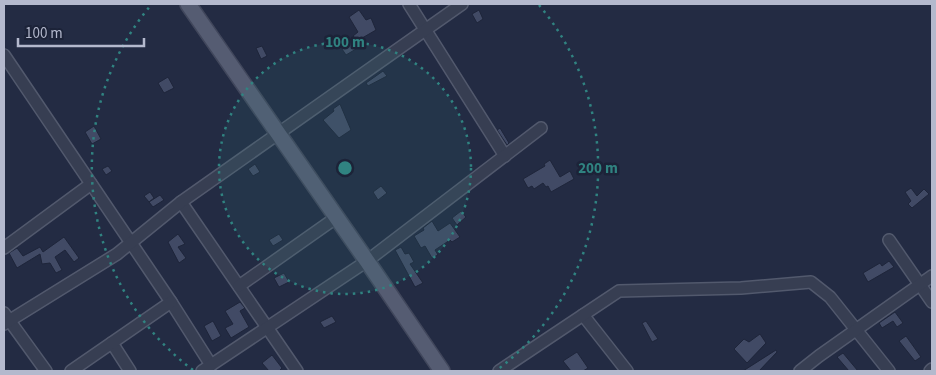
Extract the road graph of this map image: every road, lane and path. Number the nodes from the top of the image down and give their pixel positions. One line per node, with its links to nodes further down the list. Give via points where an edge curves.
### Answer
1 (188, 4): 7 (main road)
2 (409, 4): 4 (street)
3 (462, 4): 4 (street)
4 (425, 30): 7 (street); 8 (street)
5 (4, 55): 9 (street)
6 (541, 128): 8 (street)
7 (278, 133): 10 (street); 11 (main road)
8 (505, 156): 15 (street)
9 (91, 184): 13 (street); 14 (street)
10 (181, 202): 13 (street); 18 (street)
11 (337, 217): 15 (main road); 18 (street)
12 (889, 240): 17 (street)
13 (130, 243): 19 (street); 22 (street, via 117,254)
14 (4, 248)
15 (367, 261): 23 (street); 31 (main road)
16 (932, 276): 17 (street)
17 (920, 285): 20 (street); 24 (street)
18 (239, 286): 23 (street)
19 (171, 302): 25 (street); 26 (street)
20 (932, 302)
21 (583, 315): 24 (street, via 619,291 741,288 811,282 830,297); 32 (street); 33 (street)
22 (5, 319): 27 (street)
23 (267, 328): 26 (street); 30 (street)
24 (857, 330): 34 (street); 35 (street)
25 (112, 343): 28 (street); 29 (street)
26 (207, 368)
27 (46, 371)
28 (71, 371)
29 (130, 371)
30 (297, 371)
31 (442, 371)
32 (499, 371)
33 (627, 371)
34 (800, 371)
35 (889, 371)

